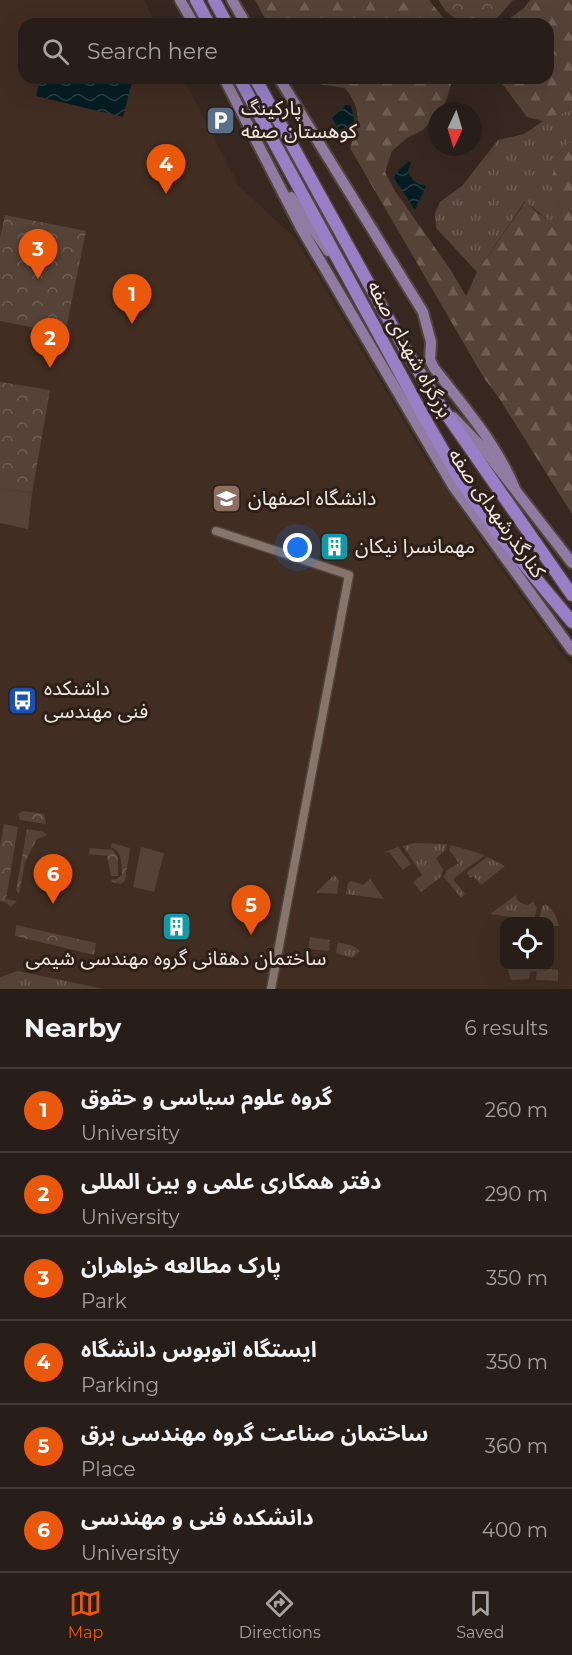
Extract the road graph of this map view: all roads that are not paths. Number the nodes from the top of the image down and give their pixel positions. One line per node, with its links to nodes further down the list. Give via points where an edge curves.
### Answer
1 (180, 0): 6 (main road)
2 (188, 0): 7 (main road)
3 (196, 0): 8 (highway)
4 (214, 0): 9 (highway)
5 (232, 0): 10 (main road)
6 (191, 18)
7 (197, 18)
8 (206, 18)
9 (223, 18)
10 (242, 18)
11 (229, 84): 15 (main road, کنارگذرشهدای صفه)
12 (242, 84): 16 (highway, بزرگراه شهدای صفه)
13 (258, 84): 17 (highway, بزرگراه شهدای صفه)
14 (283, 84): 18 (main road, via 423,312 434,368 489,438)
15 (267, 162): 16 (main road); 22 (main road, کنارگذرشهدای صفه, via 301,228 453,486)
16 (363, 306): 23 (highway, بزرگراه شهدای صفه, via 462,483)
17 (438, 402): 18 (main road, via 481,446); 21 (highway, بزرگراه شهدای صفه)
18 (516, 491): 20 (main road)
19 (216, 531): 26 (street, via 349,575)
20 (572, 563)
21 (572, 595)
22 (542, 608): 24 (main road); 25 (main road, کنارگذرشهدای صفه)
23 (572, 622)
24 (572, 645)
25 (572, 650)
26 (271, 989)

